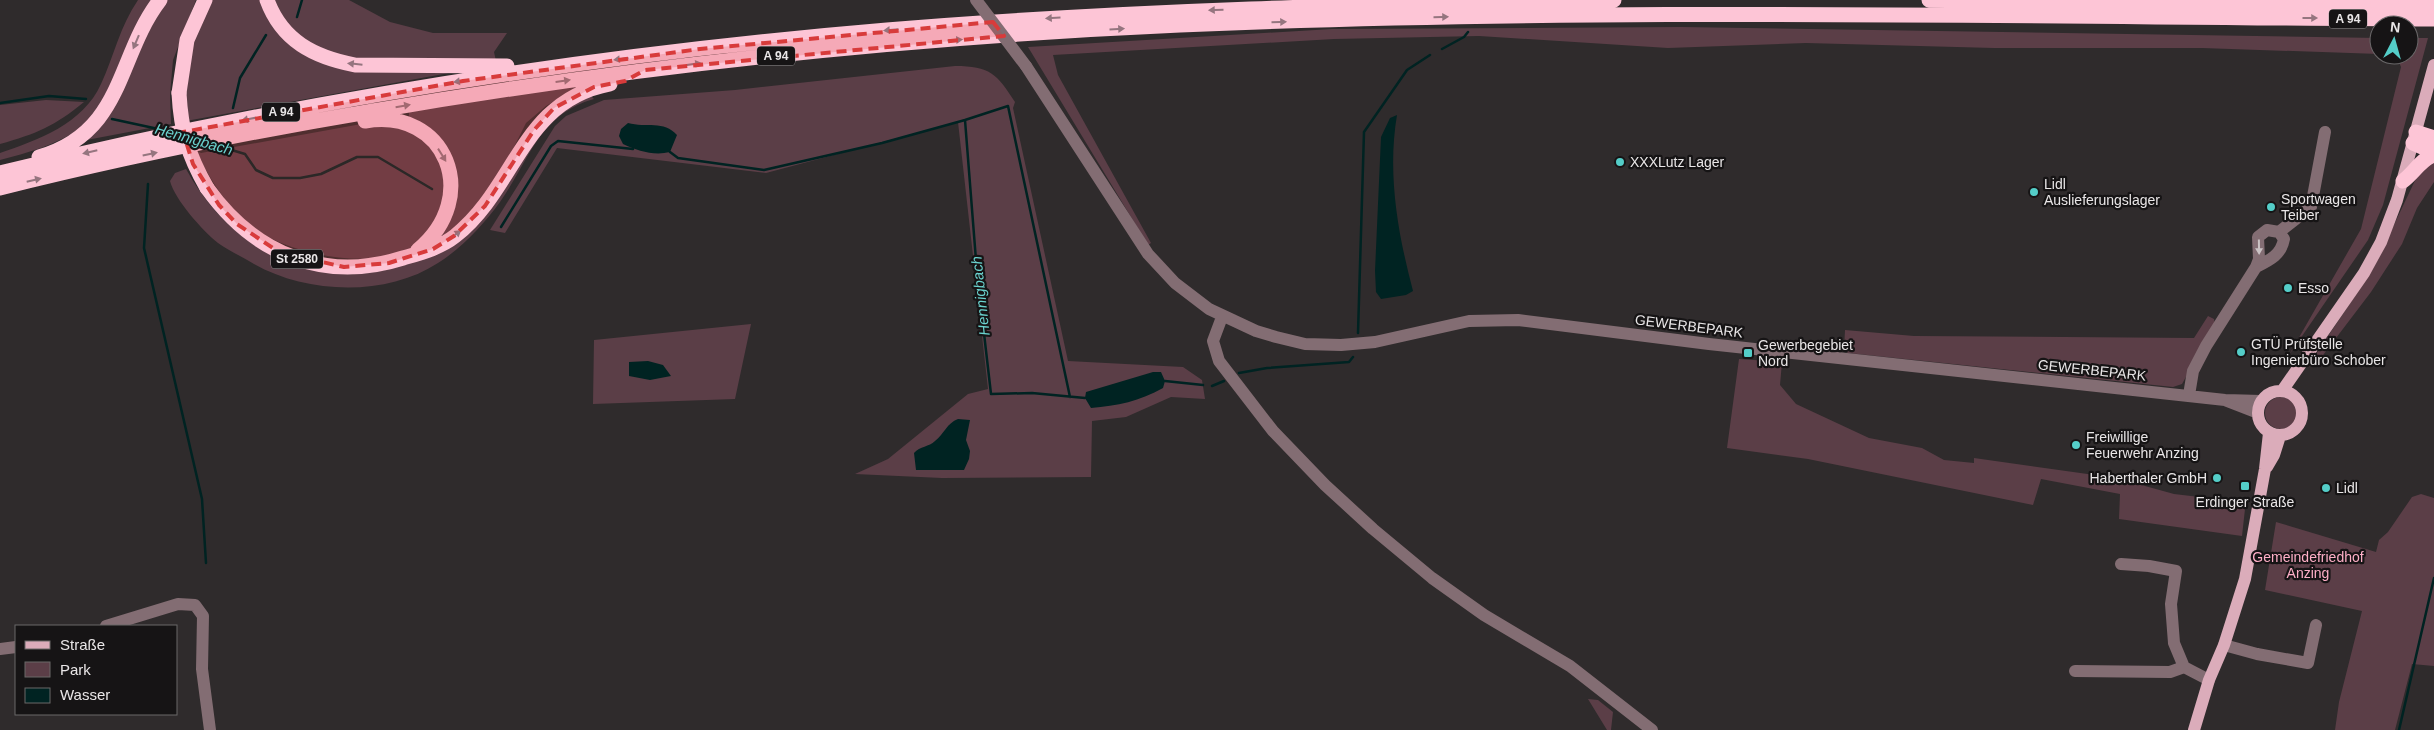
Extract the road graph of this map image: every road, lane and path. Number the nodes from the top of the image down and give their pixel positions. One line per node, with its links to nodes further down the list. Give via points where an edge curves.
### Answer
1 (160, 0): 17 (highway, one-way to 17, via 143,28 118,88 99,118 77,138 48,154 15,164)
2 (205, 0): 21 (highway, St 2580, bridge, via 187,40 179,93 184,138 193,164 207,188 237,224 257,240 299,260 344,267 389,263)
3 (267, 0): 10 (highway, one-way to 3, via 543,63 355,65 336,61 302,47 275,18)
4 (976, 0): 23 (street, GEWERBEPARK, bridge, via 1026,66 1148,254 1185,292)
5 (1614, 0): 10 (highway, A 94, one-way to 10, via 1201,10 988,22 789,39)
6 (1929, 0): 7 (highway, A 94)
7 (2434, 5)
8 (2434, 19): 11 (highway, A 94, one-way to 8, via 999,36 1355,19 1724,14)
9 (2434, 65): 14 (main road)
10 (561, 66): 17 (highway, A 94, one-way to 17, via 232,122)
11 (645, 70): 12 (highway, A 94, one-way to 11); 21 (highway, one-way to 11, via 433,249 454,236 485,206 534,130 554,108 594,87 625,81)
12 (320, 120): 19 (highway, A 94, one-way to 12); 21 (highway, one-way to 21, via 342,125 376,119 402,122 424,133 440,150 451,177 450,206 440,229)
13 (2325, 132): 20 (street, via 2311,207)
14 (2415, 138): 15 (highway); 16 (highway); 18 (main road)
15 (2434, 138)
16 (2434, 153): 18 (highway)
17 (2, 173)
18 (2402, 181): 24 (main road, via 2392,217 2368,265)
19 (0, 188)
20 (2279, 232): 22 (street, via 2284,239 2282,249 2272,259); 22 (street, one-way to 22, via 2267,230 2258,237)
21 (411, 256)
22 (2256, 267): 26 (street, via 2206,346 2193,371)
23 (1222, 317): 26 (street, GEWERBEPARK, via 1270,335 1320,345 1375,342 1469,321 1518,320 1726,346); 40 (street, via 1213,341 1219,361 1273,431 1325,485 1432,578 1484,615 1570,666)
24 (2304, 360): 25 (main road); 27 (main road)
25 (2282, 391): 27 (main road); 28 (main road, via 2271,393)
26 (2189, 395): 28 (street, GEWERBEPARK)
27 (2295, 396): 29 (main road, via 2302,406 2302,419 2292,433)
28 (2259, 407): 29 (main road, via 2260,423)
29 (2275, 434): 33 (main road, via 2274,455 2266,469 2245,579)
30 (2121, 564): 36 (street, via 2176,572 2171,627)
31 (109, 625): 39 (street, via 178,604 195,605 203,616 202,669)
32 (2316, 625): 33 (street, via 2308,663)
33 (2224, 645): 38 (main road)
34 (15, 647): 35 (street)
35 (0, 649)
36 (2184, 667): 37 (street, via 2170,672); 38 (street)
37 (2075, 671)
38 (2208, 680): 41 (main road)
39 (210, 730)
40 (1652, 730)
41 (2194, 730)

